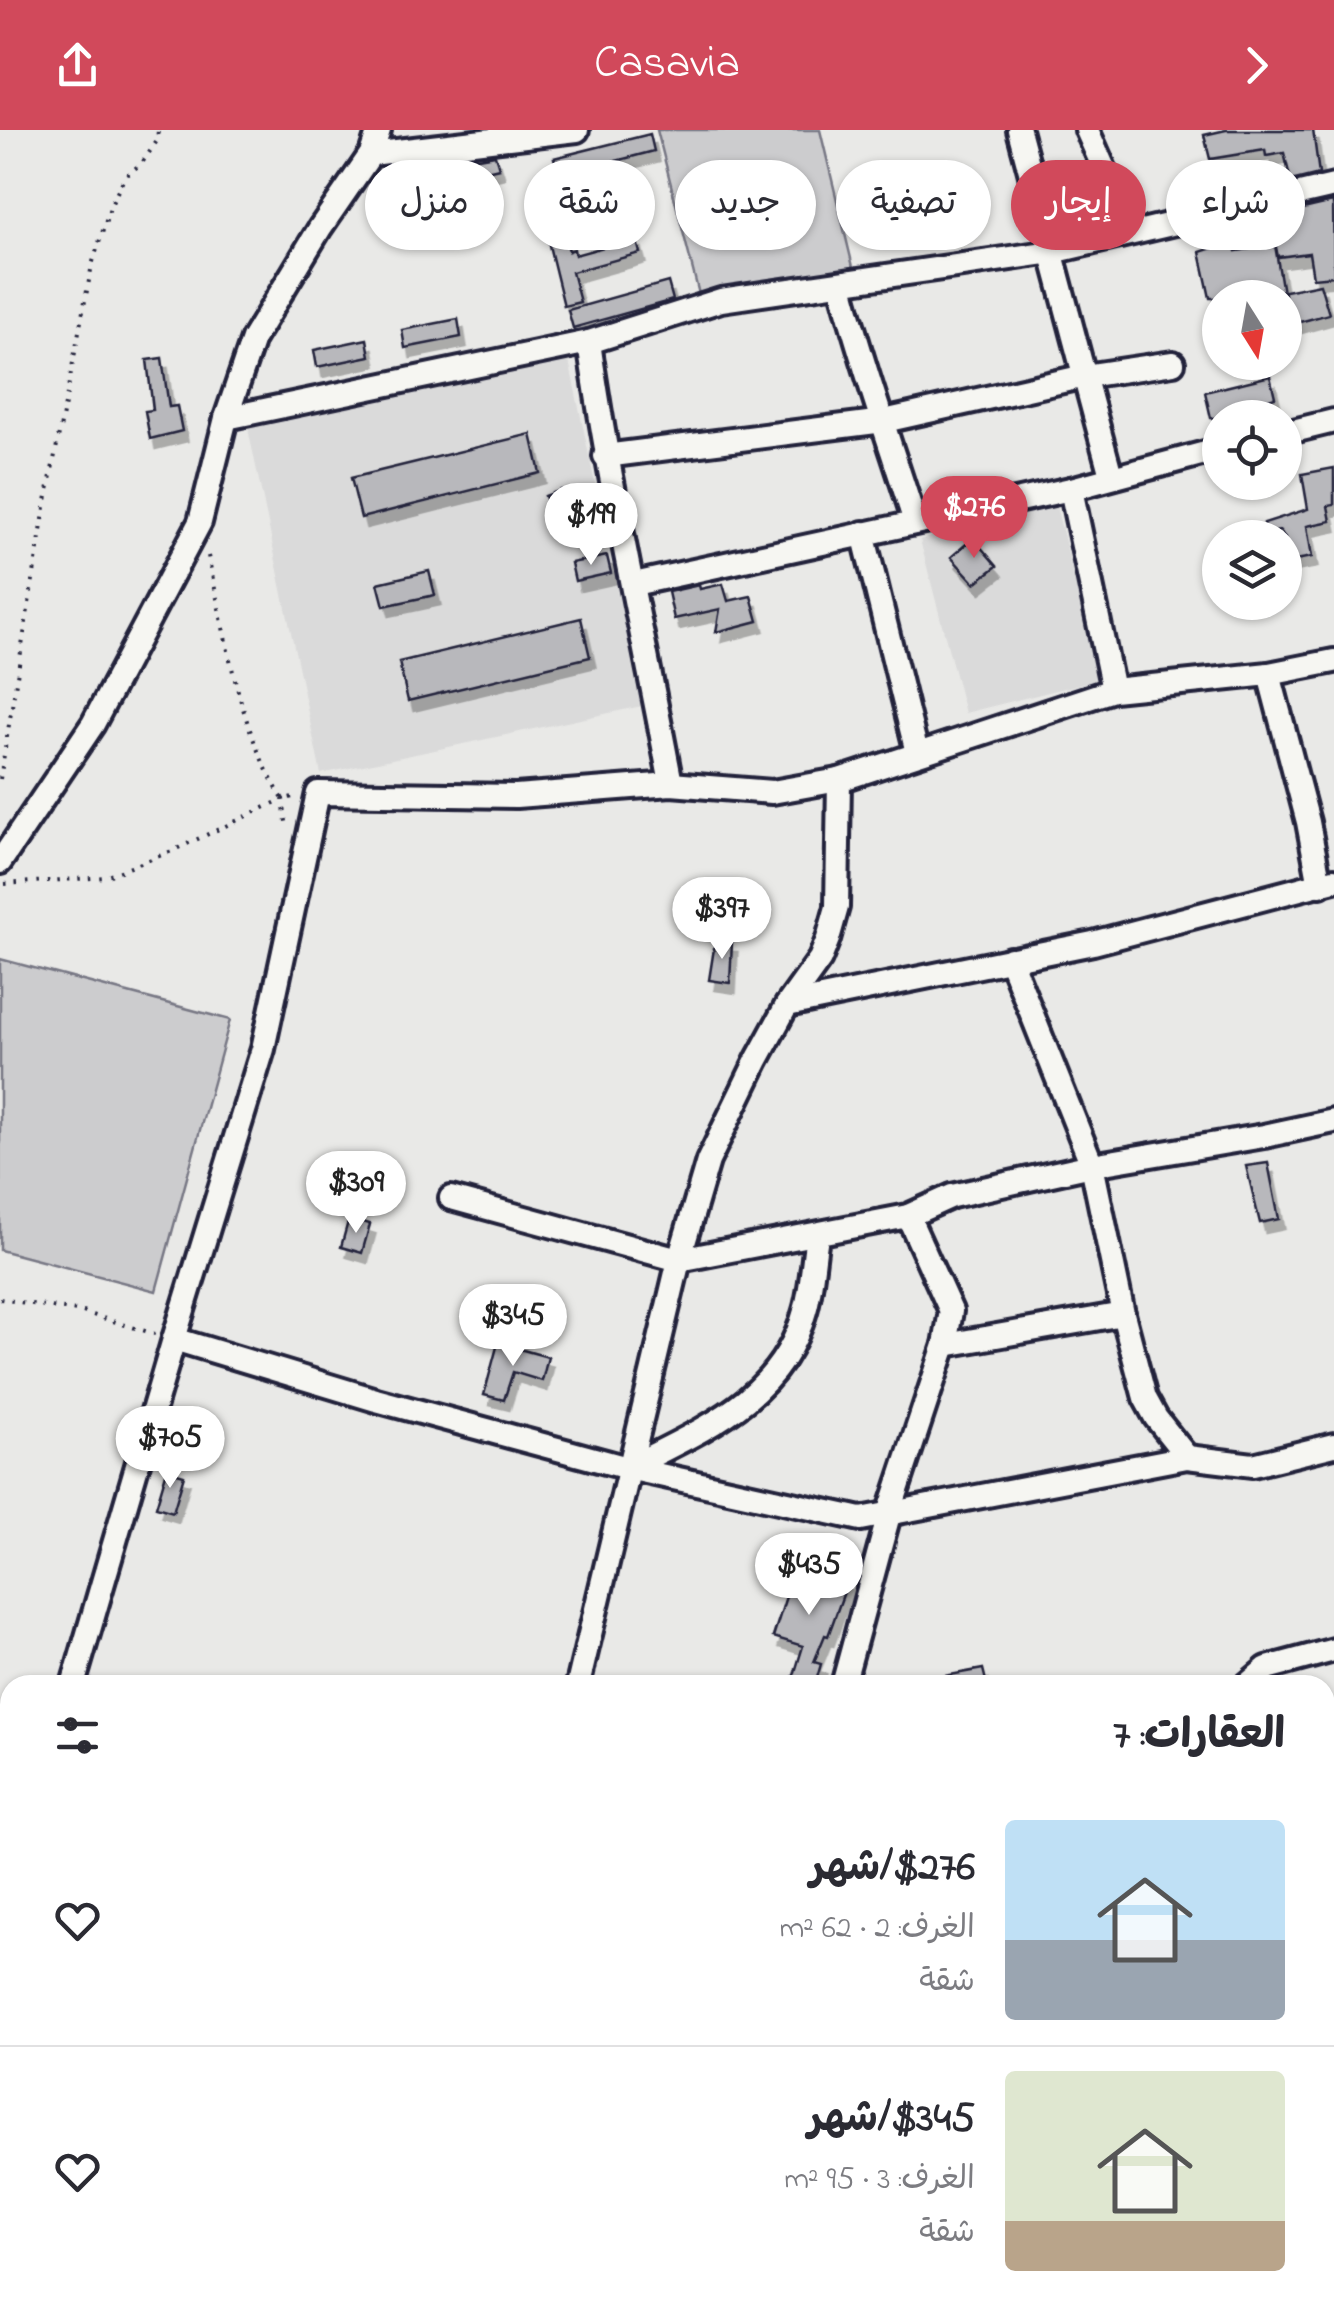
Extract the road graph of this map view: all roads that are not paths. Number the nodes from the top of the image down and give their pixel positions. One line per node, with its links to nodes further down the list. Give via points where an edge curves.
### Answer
1 (379, 130): 6 (street)
2 (577, 130): 5 (street)
3 (1019, 130): 9 (street)
4 (1087, 130): 7 (street)
5 (524, 134): 6 (street)
6 (371, 154): 14 (street, via 253,339)
7 (1100, 160)
8 (1334, 186): 9 (street)
9 (1052, 252): 10 (street); 13 (street)
10 (841, 284): 11 (street, via 721,300); 16 (street)
11 (589, 342): 14 (street); 19 (street)
12 (1174, 363): 13 (street)
13 (1085, 376): 16 (street); 20 (street)
14 (226, 418): 31 (street, via 200,522 93,724)
15 (1334, 420): 17 (street)
16 (884, 421): 19 (street); 22 (street)
17 (1302, 428)
18 (1202, 454): 20 (street)
19 (605, 456): 24 (street)
20 (1112, 476): 21 (street)
21 (1071, 489): 22 (street); 27 (street)
22 (915, 522): 23 (street)
23 (864, 533): 24 (street); 28 (street)
24 (634, 584): 30 (street)
25 (1334, 660): 26 (street)
26 (1269, 674): 27 (street); 32 (street)
27 (1112, 690): 28 (street)
28 (917, 753): 29 (street)
29 (839, 780): 30 (street, via 772,792); 34 (street, via 837,906 820,959)
30 (671, 784): 42 (street, via 516,796 318,793 263,1049)
31 (0, 862)
32 (1327, 882): 33 (street)
33 (1010, 960): 34 (street); 36 (street)
34 (787, 1005): 40 (street, via 708,1161)
35 (1334, 1121): 36 (street)
36 (1092, 1165): 38 (street, via 952,1196); 41 (street)
37 (450, 1198): 40 (street)
38 (908, 1216): 39 (street); 43 (street, via 951,1310)
39 (817, 1236): 40 (street); 46 (street, via 805,1313 781,1366 732,1414)
40 (678, 1260): 46 (street)
41 (1122, 1314): 43 (street); 45 (street, via 1145,1398)
42 (174, 1340): 46 (street); 49 (street)
43 (945, 1346): 47 (street)
44 (1334, 1445): 45 (street, via 1253,1464)
45 (1187, 1457): 47 (street)
46 (628, 1468): 47 (street, via 862,1518); 50 (street)
47 (890, 1511): 51 (street)
48 (1334, 1650): 52 (street)
49 (76, 1675)
50 (581, 1675)
51 (847, 1675)
52 (1259, 1675)

